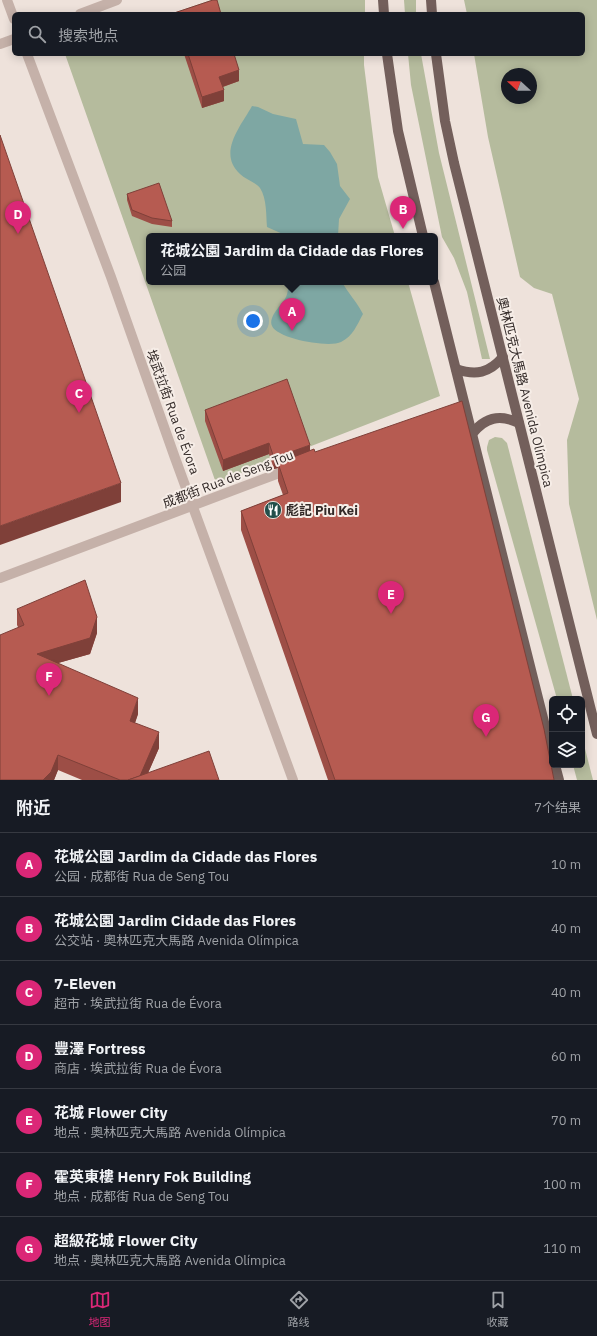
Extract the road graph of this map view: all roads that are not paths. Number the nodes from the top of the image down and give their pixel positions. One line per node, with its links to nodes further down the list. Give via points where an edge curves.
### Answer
1 (7, 0): 8 (street)
2 (117, 0): 5 (street)
3 (383, 0): 6 (main road)
4 (431, 0): 7 (main road)
5 (85, 12)
6 (384, 12)
7 (432, 12)
8 (12, 13)
9 (12, 40): 10 (street)
10 (0, 44)
11 (28, 56): 21 (street, 埃武拉街 Rua de Évora)
12 (388, 56): 14 (main road, via 398,131)
13 (436, 56): 16 (main road, 奧林匹克大馬路 Avenida Olímpica, via 451,149)
14 (422, 233)
15 (435, 285): 17 (main road)
16 (503, 356): 17 (main road, via 496,365 487,370 471,373); 18 (main road, 奧林匹克大馬路 Avenida Olímpica)
17 (456, 369): 19 (main road, via 461,406)
18 (519, 423): 19 (main road, via 509,418 488,420); 23 (main road, 奧林匹克大馬路 Avenida Olímpica)
19 (472, 434): 24 (main road)
20 (297, 467): 21 (street, 成都街 Rua de Seng Tou)
21 (193, 506): 22 (street, 成都街 Rua de Seng Tou); 26 (street, 埃武拉街 Rua de Évora)
22 (0, 578)
23 (597, 734)
24 (549, 742)
25 (556, 768): 27 (main road)
26 (293, 780)
27 (558, 780)

